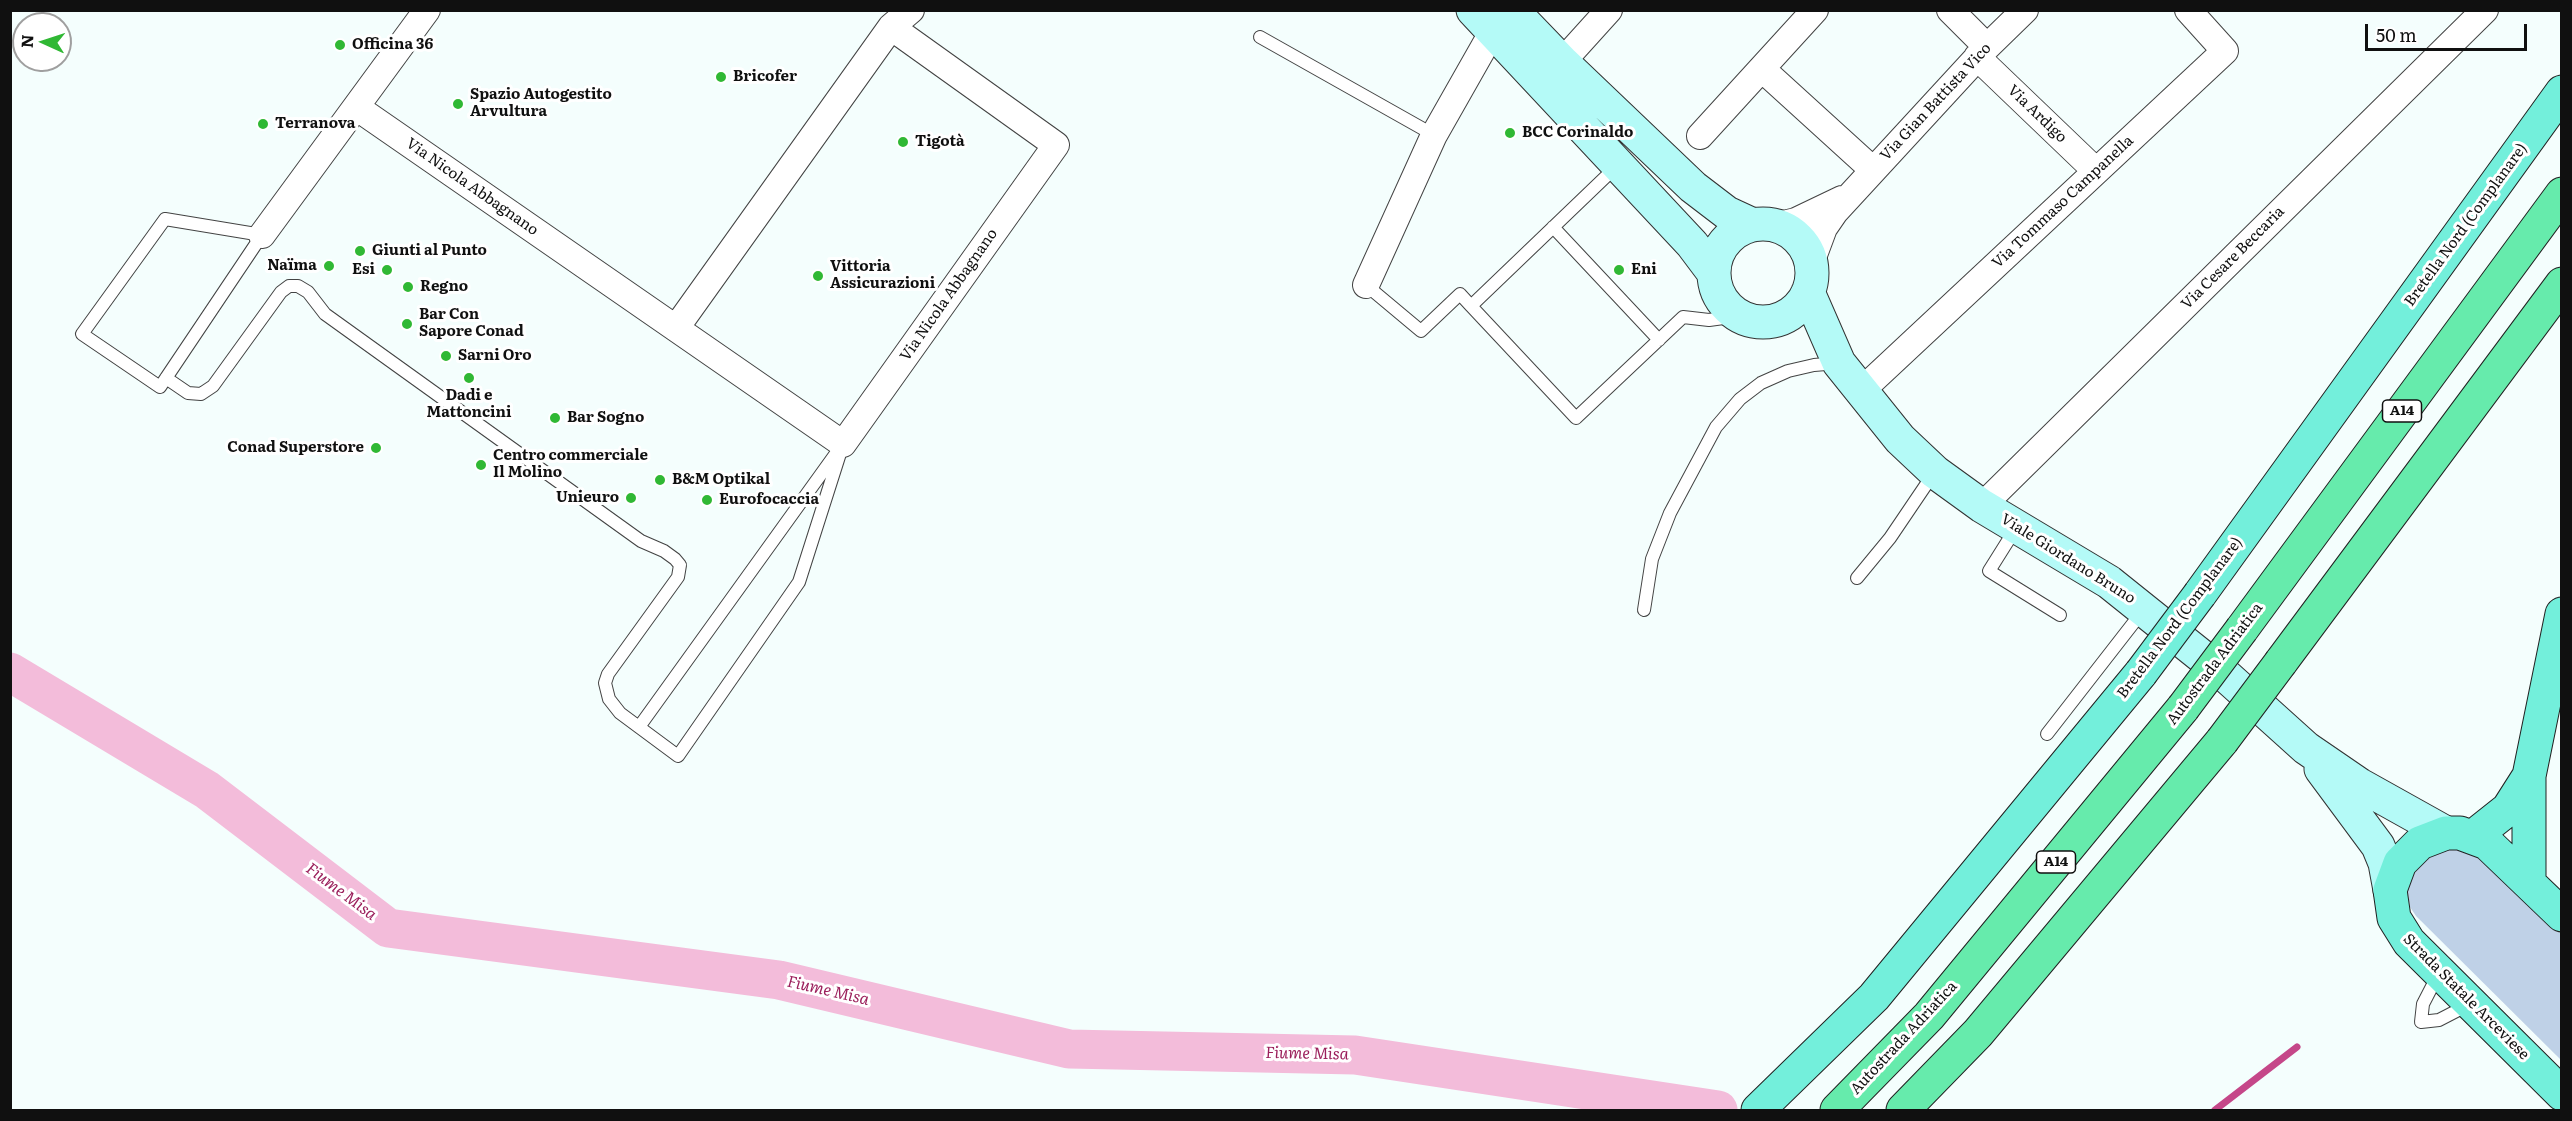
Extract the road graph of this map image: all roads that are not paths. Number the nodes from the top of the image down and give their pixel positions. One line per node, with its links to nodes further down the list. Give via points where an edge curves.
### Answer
1 (428, 10): 16 (street)
2 (911, 10): 10 (street)
3 (1609, 10): 13 (street)
4 (1815, 10): 14 (street)
5 (1950, 10): 12 (street, Via Ardigo)
6 (2025, 10): 12 (street, Via Gian Battista Vico)
7 (2188, 10): 21 (street, Via Tommaso Campanella, via 2225,51)
8 (2485, 10): 41 (street, Via Cesare Beccaria)
9 (1493, 17): 13 (main road); 17 (street); 19 (main road)
10 (891, 27): 34 (street); 39 (street, Via Nicola Abbagnano, via 1056,145)
11 (1260, 37): 17 (lane)
12 (1982, 52): 20 (street, Via Gian Battista Vico); 21 (street, Via Ardigo)
13 (1562, 62): 24 (main road, via 1693,187 1727,213)
14 (1762, 69): 18 (street); 20 (street)
15 (2562, 92): 59 (main road, Bretella Nord (Complanare), bridge, via 2141,673 1874,997)
16 (356, 107): 26 (street); 34 (street, Via Nicola Abbagnano)
17 (1434, 135): 30 (street)
18 (1700, 136)
19 (1619, 165): 25 (lane); 27 (main road)
20 (1873, 170): 23 (street, Via Gian Battista Vico)
21 (2096, 171): 38 (street, Via Tommaso Campanella)
22 (2562, 194): 60 (highway, Autostrada Adriatica / A14, bridge, via 2183,708 1929,1016)
23 (1848, 196): 24 (street, Via Gian Battista Vico, via 1796,221); 28 (street, Via Gian Battista Vico, via 1824,228)
24 (1764, 225): 27 (main road, via 1738,231 1725,242); 28 (main road, via 1798,240)
25 (1553, 227): 31 (lane); 35 (lane)
26 (262, 236): 37 (lane); 37 (lane, via 165,219 82,334 160,387)
27 (1713, 272): 32 (main road, via 1720,297)
28 (1809, 278): 33 (main road, via 1799,306); 36 (main road, Viale Giordano Bruno)
29 (2562, 284): 61 (highway, bridge, via 2222,741 1978,1034)
30 (1366, 285): 31 (lane, via 1421,331 1460,294)
31 (1471, 306): 35 (lane, via 1576,418)
32 (1738, 316): 33 (main road, via 1754,322); 35 (lane, via 1709,321 1683,317)
33 (1771, 322): 36 (main road, Viale Giordano Bruno, via 1812,343)
34 (676, 328): 39 (street, Via Nicola Abbagnano)
35 (1659, 340)
36 (1839, 363): 38 (main road, Viale Giordano Bruno); 45 (lane, via 1788,371 1761,383 1740,399 1716,427 1670,513 1653,559)
37 (166, 378): 48 (lane, via 188,393 201,394 213,386 281,292 298,286 308,292 325,314 641,541 663,550 680,564 678,577 605,683 609,699)
38 (1861, 391): 40 (main road, Viale Giordano Bruno, via 1900,439)
39 (843, 444): 48 (lane); 48 (lane, via 800,582 678,756)
40 (1935, 472): 41 (main road, Viale Giordano Bruno); 43 (lane)
41 (1982, 506): 42 (main road, Viale Giordano Bruno)
42 (2017, 527): 44 (main road, Viale Giordano Bruno, via 2109,582); 47 (lane, via 1989,571)
43 (1857, 578)
44 (2145, 609): 49 (lane); 50 (main road, Viale Giordano Bruno)
45 (1644, 610)
46 (2562, 614): 51 (main road)
47 (2060, 615)
48 (639, 727)
49 (2047, 734)
50 (2306, 748): 52 (main road, via 2360,785); 54 (main road, Strada Statale Arceviese, via 2378,846)
51 (2529, 776): 52 (main road, via 2508,808); 53 (main road)
52 (2460, 835): 53 (main road, via 2498,852); 54 (main road, via 2426,840 2409,852)
53 (2529, 882): 55 (main road)
54 (2390, 890): 56 (main road, Strada Statale Arceviese, via 2400,930)
55 (2562, 915)
56 (2440, 973): 57 (main road, Strada Statale Arceviese); 57 (lane, via 2423,1004 2421,1022 2439,1020)
57 (2471, 1004): 58 (main road, Strada Statale Arceviese)
58 (2562, 1094)
59 (1758, 1110)
60 (1837, 1110)
61 (1903, 1110)

